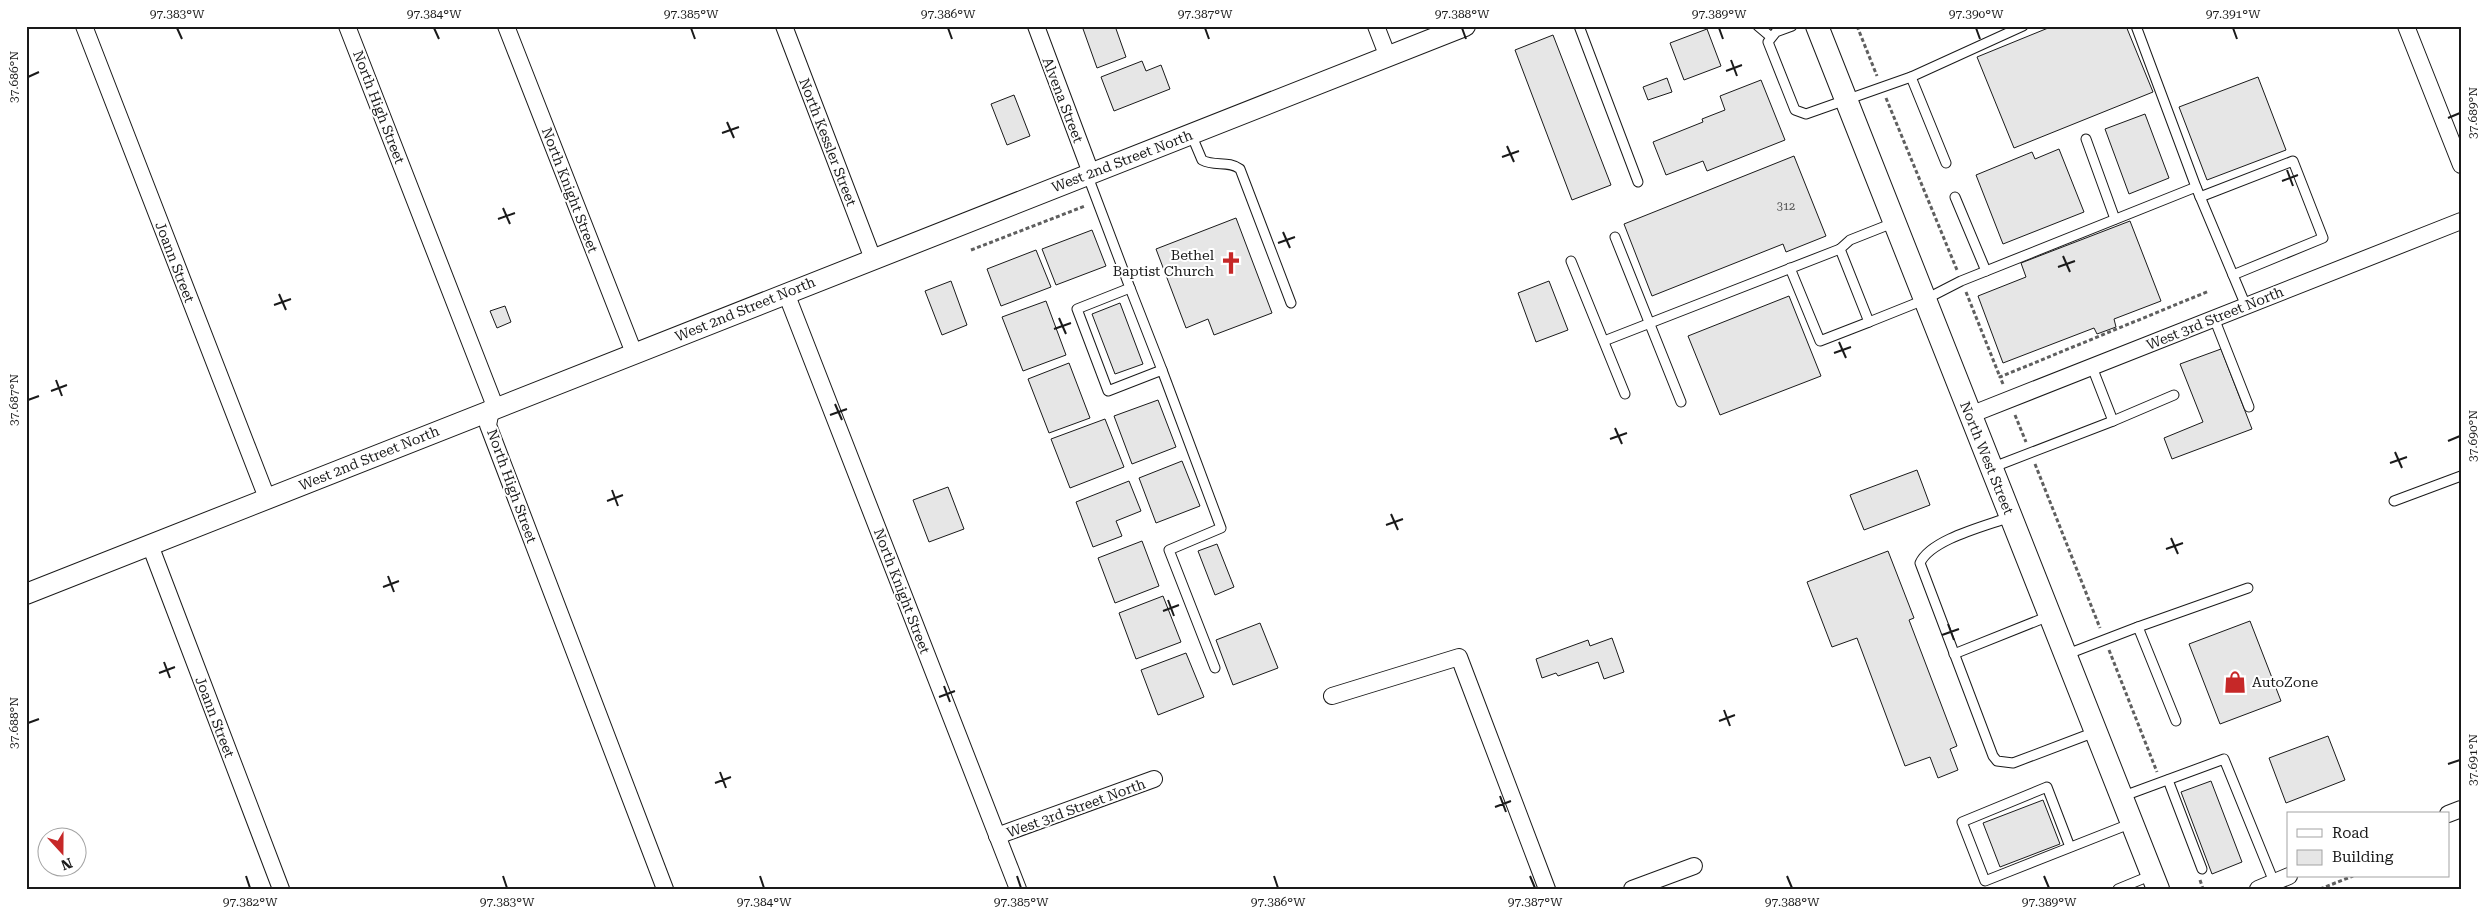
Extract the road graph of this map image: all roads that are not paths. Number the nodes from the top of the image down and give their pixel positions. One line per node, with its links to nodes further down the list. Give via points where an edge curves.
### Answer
1 (84, 26): 59 (street, Joann Street)
2 (347, 26): 54 (street, North High Street, via 493,401)
3 (506, 26): 47 (street, North Knight Street)
4 (784, 26): 33 (street, North Kessler Street)
5 (1036, 26): 23 (street, Alvena Street)
6 (1376, 26): 16 (street)
7 (1465, 26): 16 (street, West 2nd Street North)
8 (1579, 26): 24 (lane)
9 (1758, 26): 15 (lane)
10 (1792, 26): 15 (lane)
11 (1816, 26): 18 (main road, North West Street)
12 (2023, 26): 17 (lane)
13 (2136, 26): 25 (lane)
14 (2406, 26): 22 (street)
15 (1771, 37): 18 (lane, via 1768,42 1795,110 1806,114)
16 (1388, 57): 19 (street, West 2nd Street North)
17 (1911, 76): 18 (lane); 21 (lane)
18 (1844, 100): 30 (main road, North West Street)
19 (1191, 134): 23 (street, West 2nd Street North); 41 (lane, via 1202,160 1233,164 1240,169)
20 (2086, 139): 28 (lane)
21 (1946, 163)
22 (2461, 165)
23 (1089, 173): 33 (street, West 2nd Street North); 38 (lane)
24 (1638, 182)
25 (2196, 187): 27 (lane); 28 (lane)
26 (1955, 196): 36 (lane)
27 (2200, 197): 37 (lane); 37 (lane, via 2293,161 2324,238)
28 (2114, 219): 36 (lane)
29 (2461, 221): 42 (street, West 3rd Street North)
30 (1894, 223): 32 (lane, via 1850,240); 40 (main road, North West Street)
31 (1615, 237): 45 (lane)
32 (1840, 249): 35 (lane); 44 (lane)
33 (873, 259): 39 (street, West 2nd Street North)
34 (1571, 261): 46 (lane)
35 (1790, 268): 44 (lane, via 1820,341); 45 (lane)
36 (1986, 270): 40 (lane)
37 (2233, 275): 42 (lane)
38 (1130, 288): 49 (lane); 49 (lane, via 1077,310 1108,391)
39 (786, 293): 47 (street, West 2nd Street North); 77 (street, North Knight Street)
40 (1924, 300): 44 (lane); 55 (main road, North West Street)
41 (1291, 302)
42 (2246, 306): 43 (street, West 3rd Street North)
43 (2214, 318): 48 (street, West 3rd Street North); 53 (lane)
44 (1869, 322)
45 (1650, 323): 46 (lane); 52 (lane)
46 (1604, 341): 50 (lane)
47 (634, 353): 54 (street, West 2nd Street North)
48 (2092, 367): 55 (street, West 3rd Street North); 56 (lane)
49 (1162, 370): 69 (lane, via 1222,528 1169,550)
50 (1625, 394)
51 (2174, 395): 56 (lane)
52 (1681, 402)
53 (2249, 407)
54 (491, 410): 59 (street, West 2nd Street North); 85 (street, North High Street, via 488,425)
55 (1970, 415): 57 (main road, North West Street)
56 (2113, 421): 57 (lane)
57 (1991, 468): 61 (main road, North West Street)
58 (2461, 476): 60 (lane)
59 (267, 498): 62 (street, West 2nd Street North)
60 (2394, 501)
61 (2010, 516): 65 (main road, North West Street); 67 (lane, via 1949,540 1923,556 1920,563)
62 (150, 545): 64 (street, West 2nd Street North); 84 (street, Joann Street)
63 (2248, 588): 66 (lane)
64 (26, 594)
65 (2049, 616): 67 (lane); 68 (main road, North West Street)
66 (2138, 627): 68 (lane); 71 (lane)
67 (1954, 654): 72 (lane, via 1993,756 1998,761 2004,764 2022,760)
68 (2065, 655): 72 (main road, North West Street)
69 (1215, 668)
70 (1332, 696): 87 (street, via 1459,657)
71 (2176, 721)
72 (2095, 732): 75 (main road, North West Street)
73 (1154, 779): 77 (street, West 3rd Street North)
74 (2165, 781): 75 (lane); 80 (lane); 83 (lane, via 2224,759)
75 (2122, 797): 76 (main road, North West Street)
76 (2132, 822): 78 (lane); 82 (main road, North West Street)
77 (997, 836): 86 (street, North Knight Street)
78 (2070, 847): 78 (lane, via 1985,881 1962,822 2047,787)
79 (1694, 866): 88 (street)
80 (2199, 870)
81 (2287, 877): 83 (street)
82 (2155, 882): 89 (lane)
83 (2274, 882): 90 (street)
84 (281, 889)
85 (665, 889)
86 (1018, 889)
87 (1547, 889)
88 (1632, 889)
89 (2118, 889)
90 (2258, 889)

